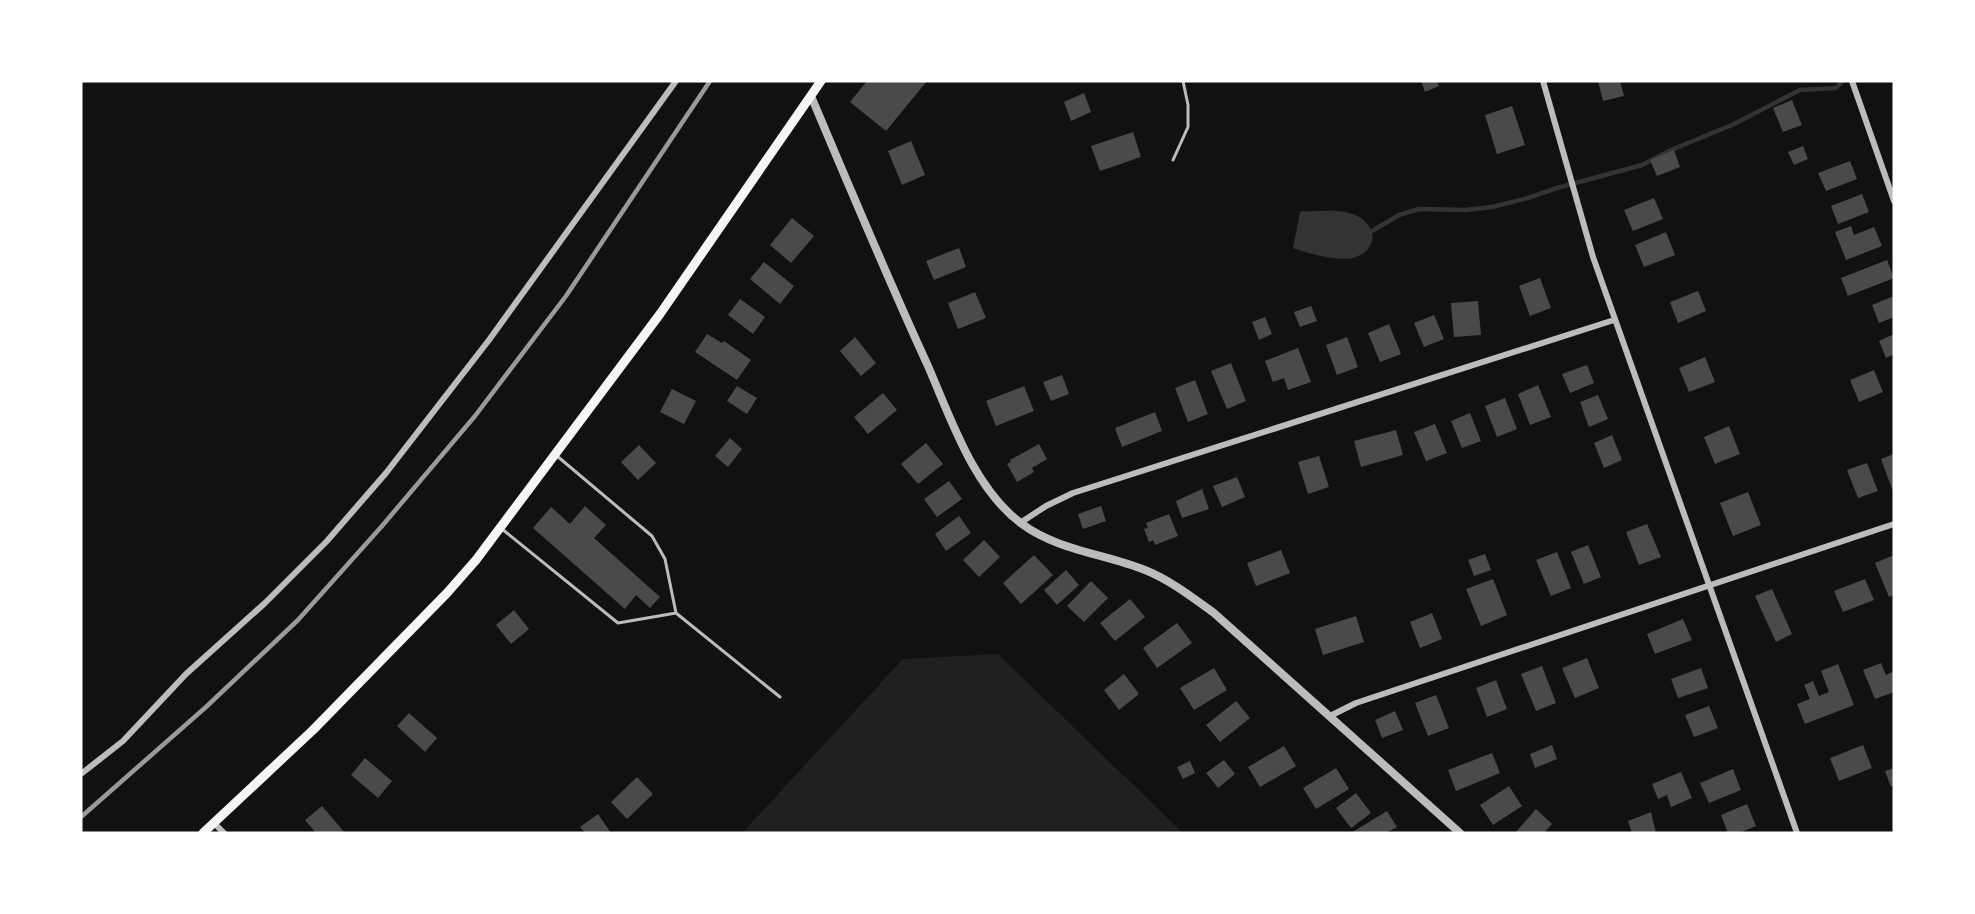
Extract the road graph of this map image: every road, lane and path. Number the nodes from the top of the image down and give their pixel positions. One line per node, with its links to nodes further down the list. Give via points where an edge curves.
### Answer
1 (676, 81): 18 (street, via 489,340 327,542 186,674 123,741)
2 (821, 81): 6 (main road)
3 (1183, 81): 7 (lane, via 1188,128)
4 (1543, 81): 9 (street)
5 (1852, 81): 8 (street)
6 (811, 96): 10 (main road, via 660,314); 11 (street, via 970,460 995,498)
7 (1173, 160)
8 (1894, 201)
9 (1614, 320): 11 (street, via 1073,493); 14 (street)
10 (556, 455): 13 (main road); 15 (lane, via 652,536 665,559)
11 (1020, 523): 17 (street, via 1051,539 1168,581 1214,613)
12 (1894, 524): 14 (street)
13 (501, 528): 15 (lane, via 618,623); 19 (main road, via 447,593)
14 (1708, 586): 17 (street, via 1356,703); 23 (street)
15 (676, 613): 16 (lane)
16 (780, 697)
17 (1330, 716): 22 (street)
18 (81, 774)
19 (214, 823): 20 (main road); 21 (street)
20 (203, 833)
21 (224, 833)
22 (1460, 833)
23 (1797, 833)

